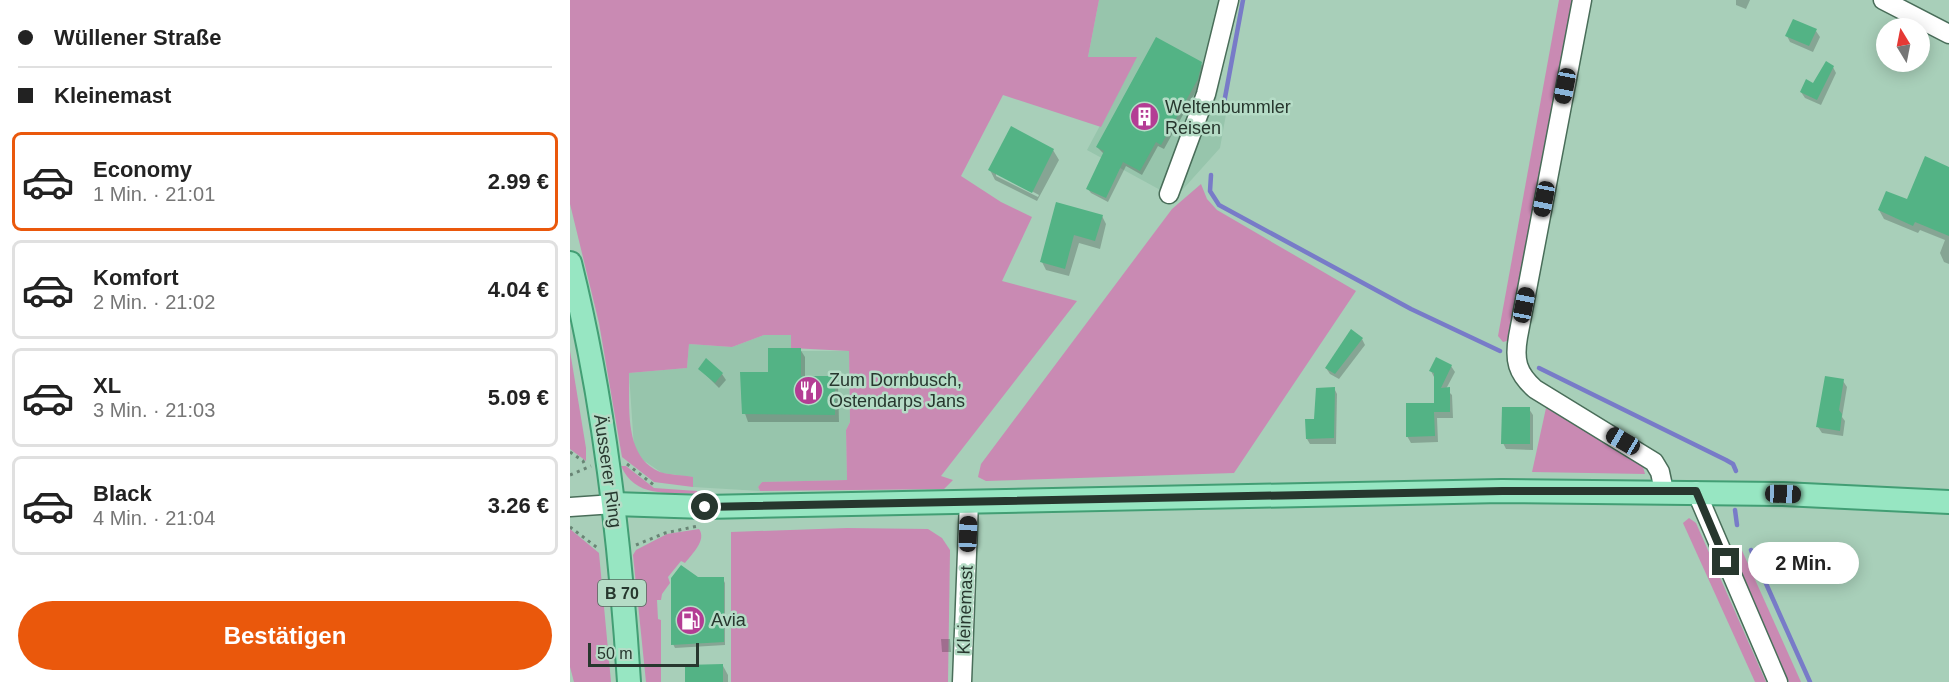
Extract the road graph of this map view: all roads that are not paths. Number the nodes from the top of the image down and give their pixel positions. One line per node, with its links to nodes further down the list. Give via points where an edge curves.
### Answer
1 (1229, 0): 5 (street, via 1206,94)
2 (1582, 0): 7 (street, via 1516,362 1535,389 1654,462)
3 (1883, 0): 4 (street)
4 (1949, 33)
5 (1169, 194)
6 (570, 262): 11 (main road, Äusserer Ring / B 70, via 599,403)
7 (1664, 491): 8 (main road); 9 (main road)
8 (1696, 491): 10 (main road); 15 (street)
9 (969, 501): 11 (main road, via 705,507); 14 (street, Kleinemast)
10 (1949, 502)
11 (614, 504): 12 (street); 13 (main road, Äusserer Ring / B 70)
12 (570, 507)
13 (629, 682)
14 (962, 682)
15 (1778, 682)

